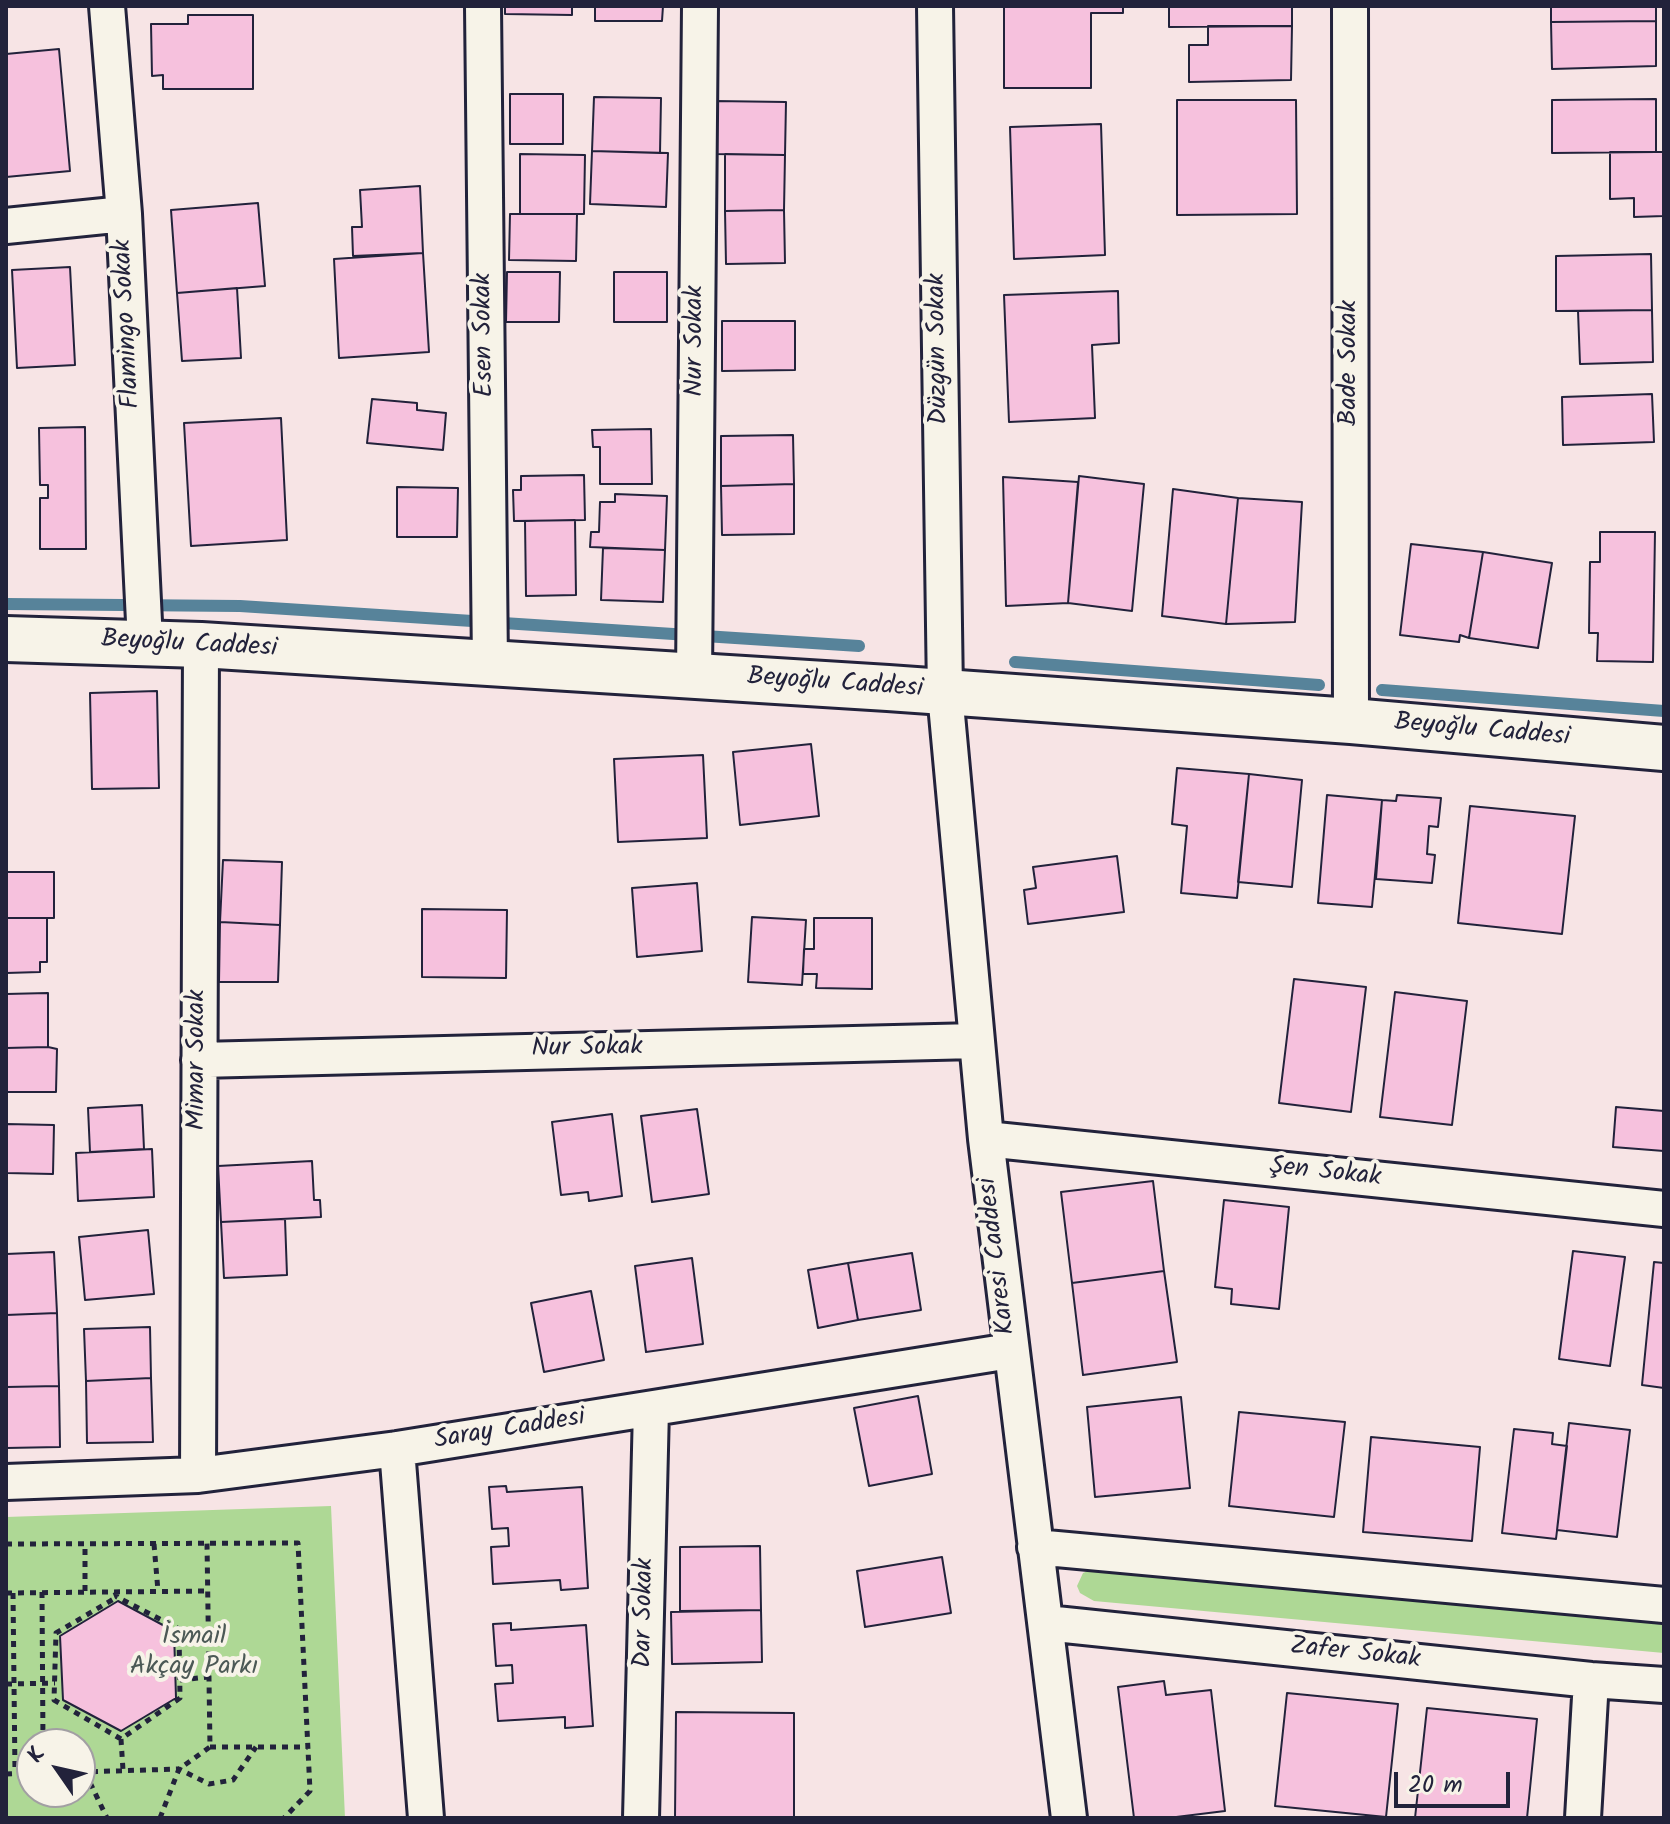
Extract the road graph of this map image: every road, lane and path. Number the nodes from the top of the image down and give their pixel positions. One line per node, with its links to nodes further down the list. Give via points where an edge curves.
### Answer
1 (107, 6): 6 (street, Flamingo Sokak)
2 (483, 6): 11 (street, Esen Sokak)
3 (700, 6): 12 (street, Nur Sokak)
4 (935, 6): 13 (street, Düzgün Sokak)
5 (1350, 6): 14 (street, Bade Sokak)
6 (124, 214): 7 (street); 8 (street, Flamingo Sokak)
7 (6, 226)
8 (144, 633): 9 (main road, Beyoğlu Caddesi); 10 (main road, Beyoğlu Caddesi)
9 (6, 639)
10 (201, 645): 11 (main road, Beyoğlu Caddesi); 17 (street, Mimar Sokak)
11 (490, 653): 12 (main road, Beyoğlu Caddesi)
12 (694, 665): 13 (main road, Beyoğlu Caddesi)
13 (945, 693): 14 (main road, Beyoğlu Caddesi); 16 (street, Karesi Caddesi)
14 (1351, 721): 15 (main road, Beyoğlu Caddesi)
15 (1664, 748)
16 (976, 1041): 17 (street, Nur Sokak); 18 (street, Karesi Caddesi)
17 (199, 1060): 23 (street, Mimar Sokak)
18 (986, 1139): 19 (street, Şen Sokak); 20 (street, Karesi Caddesi)
19 (1664, 1209)
20 (1010, 1351): 21 (street, Saray Caddesi); 29 (street, Karesi Caddesi)
21 (651, 1409): 22 (street, Saray Caddesi); 61 (street, Dar Sokak)
22 (397, 1449): 23 (street, Saray Caddesi); 60 (street)
23 (198, 1475): 24 (street, Saray Caddesi)
24 (6, 1482)
25 (207, 1543): 28 (path); 32 (path); 50 (path, via 298,1543)
26 (6, 1544): 27 (path)
27 (85, 1544): 28 (path); 30 (path)
28 (154, 1544): 31 (path)
29 (1035, 1547): 36 (street); 37 (street, Karesi Caddesi)
30 (85, 1591): 33 (path); 35 (path)
31 (158, 1591): 32 (path); 35 (path)
32 (207, 1591): 38 (path)
33 (42, 1592): 34 (path); 41 (path)
34 (10, 1593): 44 (path)
35 (116, 1594): 39 (path, via 179,1629); 42 (path, via 56,1633)
36 (1664, 1605)
37 (1046, 1623): 40 (street, Zafer Sokak); 62 (street, Karesi Caddesi)
38 (208, 1677): 39 (path); 48 (path)
39 (180, 1680): 47 (path, via 180,1698)
40 (1591, 1680): 45 (street, Zafer Sokak); 63 (street)
41 (43, 1683): 42 (path); 44 (path); 46 (path)
42 (55, 1683): 47 (path, via 54,1700)
43 (6, 1684): 44 (path)
44 (14, 1684): 54 (path)
45 (1664, 1685)
46 (43, 1728)
47 (121, 1739): 52 (path)
48 (210, 1747): 49 (path); 51 (path)
49 (256, 1747): 50 (path); 51 (path, via 233,1780 209,1784)
50 (308, 1747): 59 (path, via 310,1791)
51 (179, 1769): 52 (path); 58 (path)
52 (123, 1771): 53 (path)
53 (96, 1772)
54 (15, 1773): 55 (path)
55 (6, 1774)
56 (96, 1798): 57 (path)
57 (107, 1818)
58 (160, 1818)
59 (284, 1818)
60 (426, 1818)
61 (641, 1818)
62 (1069, 1818)
63 (1583, 1818)

